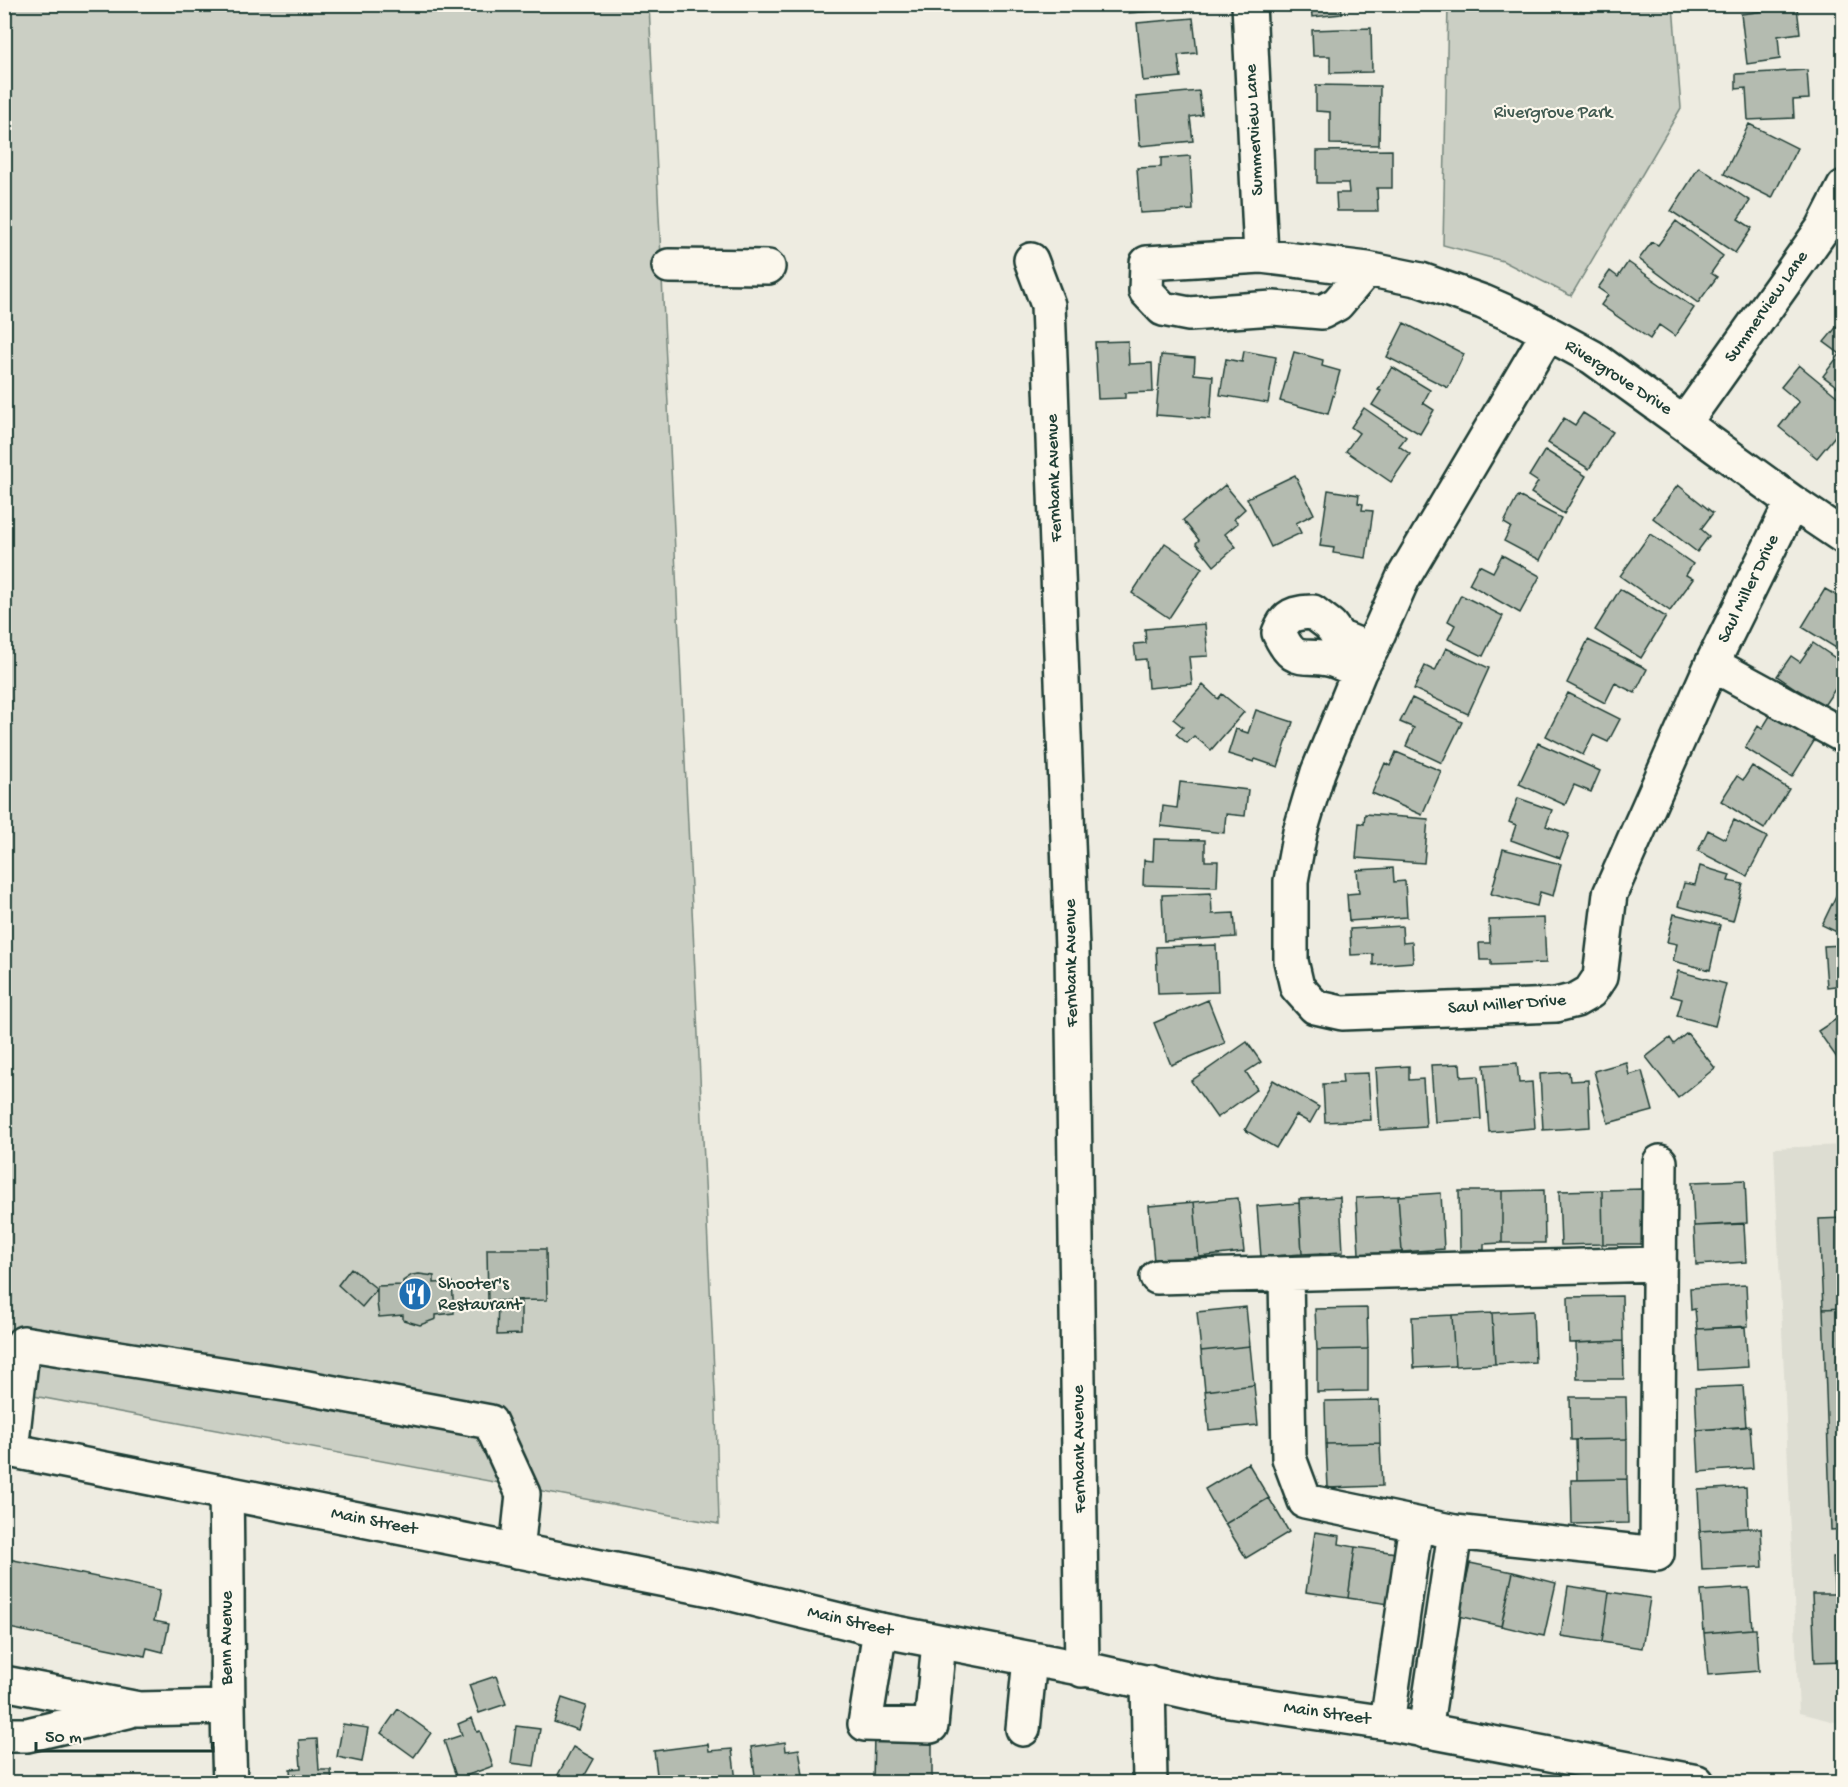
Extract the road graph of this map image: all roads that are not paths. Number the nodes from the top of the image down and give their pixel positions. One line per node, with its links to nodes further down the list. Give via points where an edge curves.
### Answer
1 (1249, 4): 3 (street, Summerview Lane)
2 (1844, 187): 9 (street, Summerview Lane, via 1823,228)
3 (1261, 256): 7 (street, Rivergrove Drive); 7 (street, Rivergrove Drive, via 1147,263 1146,291 1163,309 1189,314 1273,308 1322,312 1337,304)
4 (1031, 260): 26 (street, Fernbank Avenue, via 1048,305 1071,913)
5 (669, 266): 6 (street)
6 (768, 267)
7 (1367, 269): 8 (street, Rivergrove Drive, via 1420,280 1484,302)
8 (1548, 333): 9 (street, Rivergrove Drive, via 1592,357); 12 (street, Saul Miller Drive, via 1403,578 1318,772 1300,832 1291,881 1291,961 1297,987 1315,1007 1342,1012 1556,1005 1590,992 1600,977 1610,894)
9 (1685, 423): 10 (street, Rivergrove Drive)
10 (1792, 502): 11 (street, Rivergrove Drive); 12 (street, Saul Miller Drive)
11 (1844, 537)
12 (1712, 664): 13 (street)
13 (1844, 736)
14 (1660, 1162): 15 (street)
15 (1660, 1264): 16 (street); 21 (street, via 1657,1554)
16 (1286, 1274): 17 (street); 20 (street, via 1289,1458 1305,1501)
17 (1157, 1277)
18 (8, 1450): 19 (street, Main Street); 22 (street, via 22,1343 291,1385 490,1422 523,1494)
19 (226, 1493): 22 (street, Main Street); 29 (street, Benn Avenue)
20 (1416, 1524): 21 (street); 31 (street)
21 (1455, 1532): 33 (street)
22 (517, 1551): 23 (street, Main Street, via 716,1590)
23 (880, 1630): 24 (street, Main Street); 24 (street, via 865,1724 931,1726)
24 (939, 1642): 25 (street, Main Street)
25 (1030, 1659): 26 (street, Main Street); 32 (street)
26 (1082, 1670): 27 (street, Main Street)
27 (1148, 1682): 31 (street, Main Street, via 1216,1698); 36 (street)
28 (4, 1683): 30 (street)
29 (227, 1707): 30 (street); 35 (street, Benn Avenue)
30 (139, 1709): 34 (street, via 27,1735)
31 (1387, 1723): 33 (street, Main Street)
32 (1023, 1729)
33 (1425, 1731): 37 (street, Main Street)
34 (4, 1735)
35 (230, 1782)
36 (1150, 1782)
37 (1697, 1782)

